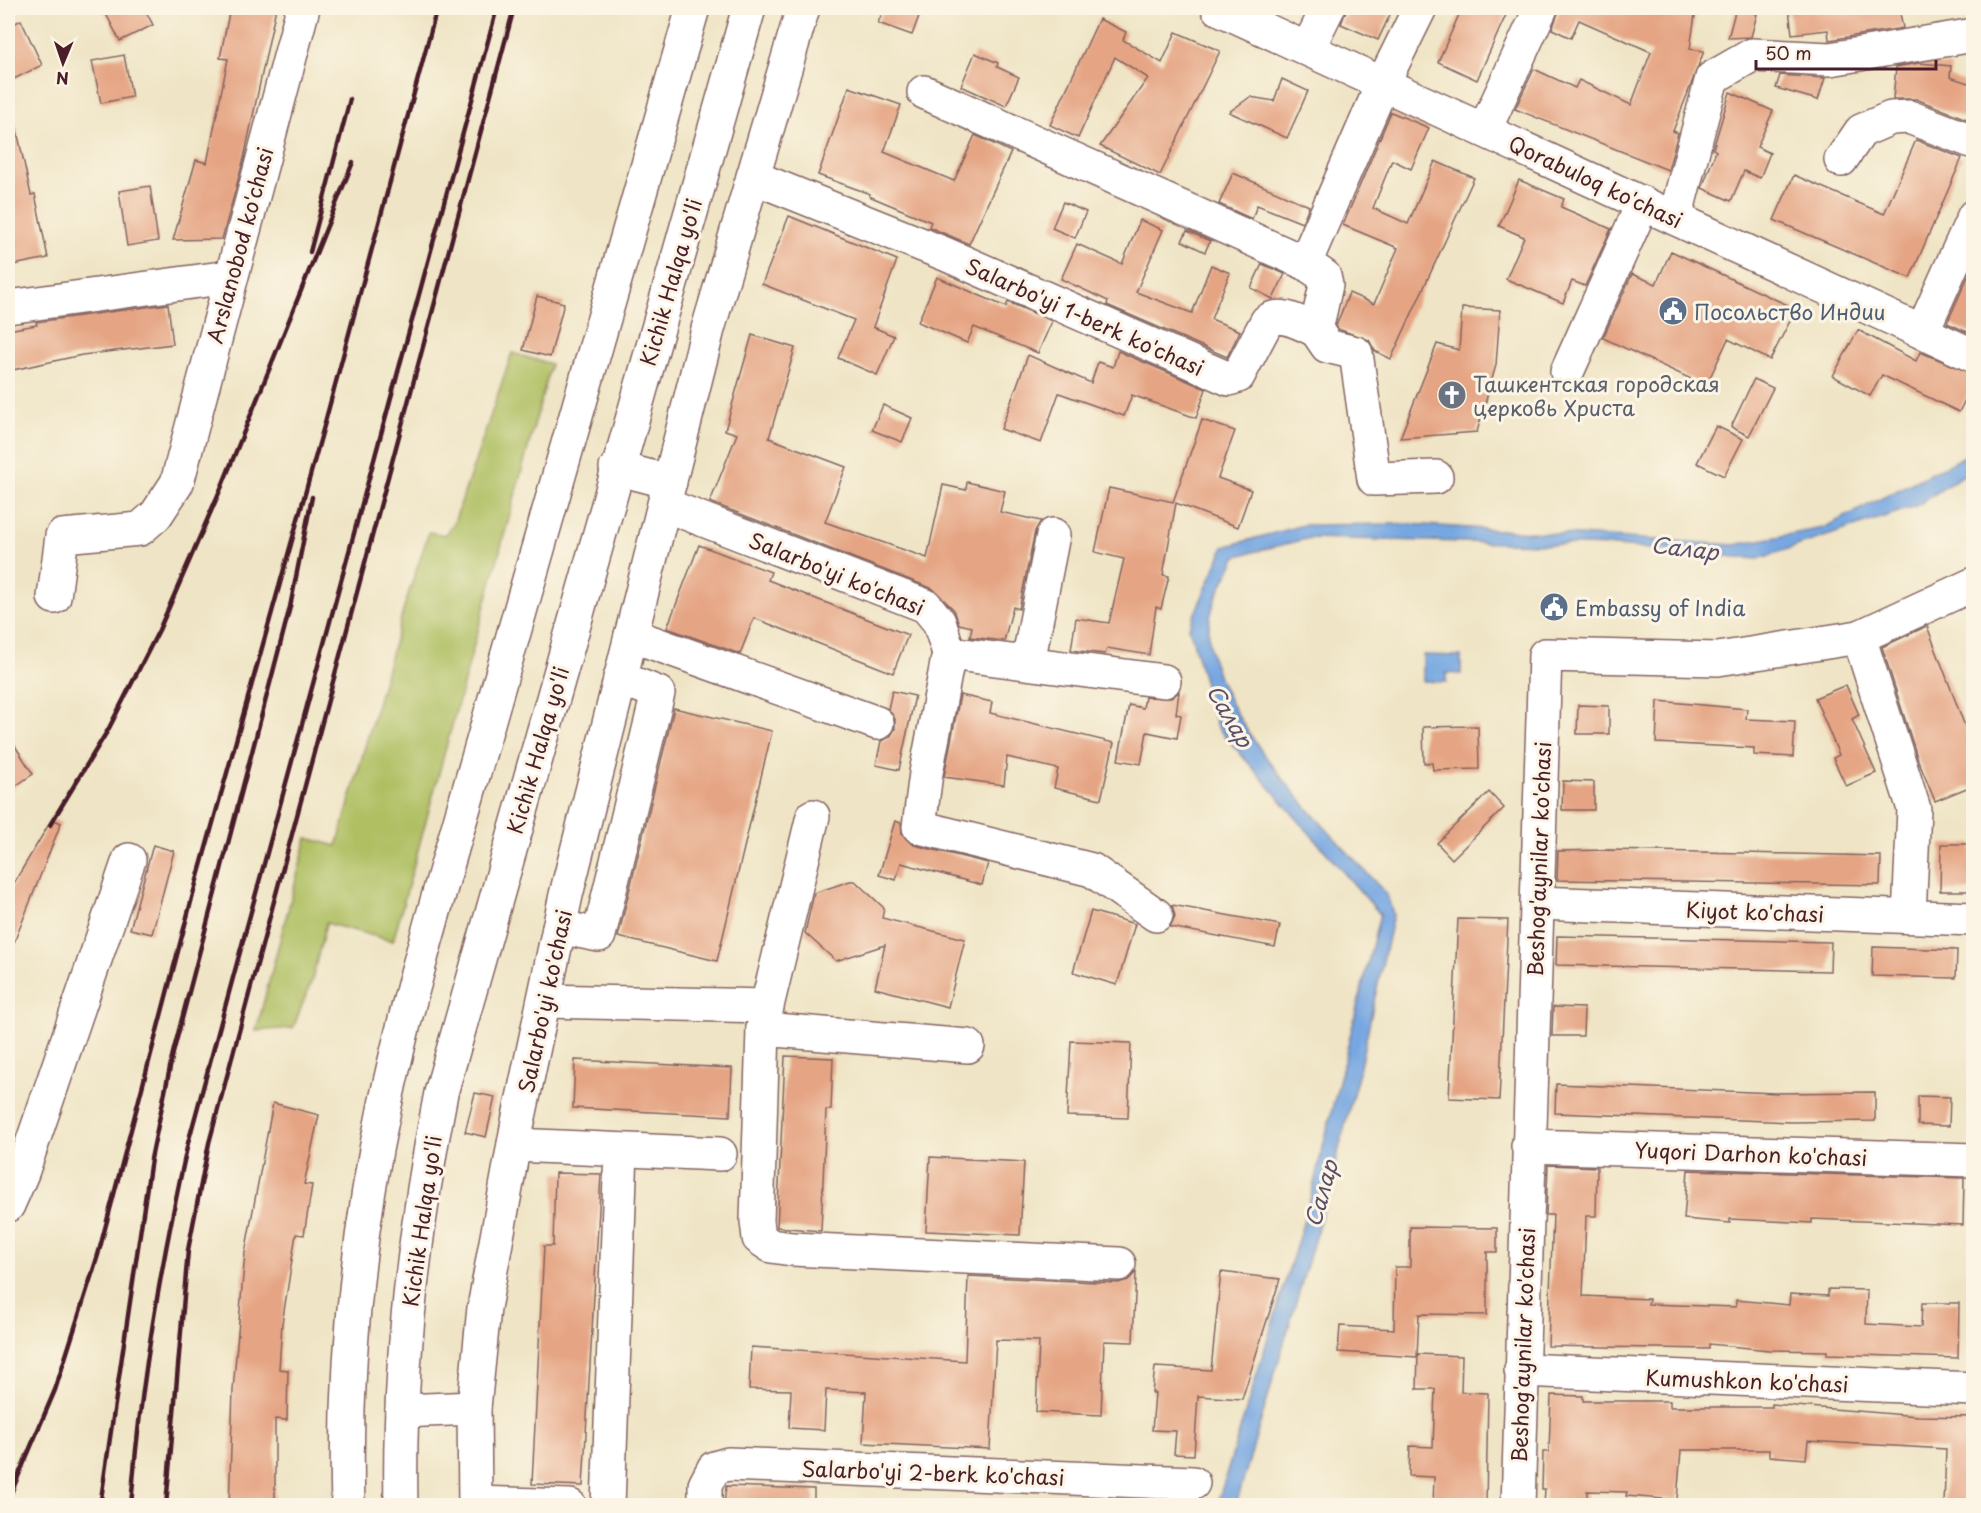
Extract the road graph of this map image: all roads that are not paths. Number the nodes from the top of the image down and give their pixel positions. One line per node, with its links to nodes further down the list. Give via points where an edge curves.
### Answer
1 (303, 8): 21 (main road, Arslanobod ko'chasi)
2 (693, 8): 61 (main road, via 429,933 386,1103 358,1266 347,1403)
3 (749, 8): 27 (main road, Kichik Halqa yo'li)
4 (803, 8): 16 (main road, Salarbo'yi ko'chasi)
5 (1218, 8): 10 (main road, Qorabuloq ko'chasi)
6 (1328, 8): 10 (main road)
7 (1420, 8): 11 (main road)
8 (1541, 8): 13 (main road)
9 (1974, 35): 19 (main road, via 1830,58 1752,55 1712,78)
10 (1308, 48): 11 (main road, Qorabuloq ko'chasi)
11 (1383, 83): 13 (main road, Qorabuloq ko'chasi); 20 (main road)
12 (924, 92): 20 (main road)
13 (1485, 129): 17 (main road, Qorabuloq ko'chasi)
14 (1974, 142): 15 (main road, via 1909,117 1891,118 1861,131)
15 (1841, 159)
16 (753, 177): 23 (main road, Salarbo'yi 1-berk ko'chasi, via 945,254 1229,379 1238,376 1272,318 1282,317); 29 (main road, Salarbo'yi ko'chasi, via 708,329)
17 (1643, 203): 19 (main road, Qorabuloq ko'chasi); 26 (main road)
18 (1974, 216): 24 (main road)
19 (1675, 218): 24 (main road, Qorabuloq ko'chasi)
20 (1305, 263): 23 (main road, via 1324,276 1326,285)
21 (230, 277): 22 (main road); 32 (main road, Arslanobod ko'chasi, via 177,483 156,514 140,529 63,536)
22 (8, 307)
23 (1316, 330): 28 (main road, via 1327,345 1356,353 1374,479)
24 (1922, 332): 25 (main road, Qorabuloq ko'chasi)
25 (1974, 356)
26 (1567, 372)
27 (616, 468): 29 (main road); 58 (main road, Kichik Halqa yo'li, via 441,1094 412,1264)
28 (1436, 477)
29 (667, 493): 33 (main road, Salarbo'yi ko'chasi); 35 (main road, Salarbo'yi ko'chasi, via 926,606 939,622)
30 (1053, 535): 36 (main road)
31 (1974, 584): 34 (main road, Beshog'aynilar ko'chasi)
32 (54, 597)
33 (631, 635): 38 (main road); 45 (main road, Salarbo'yi ko'chasi)
34 (1859, 637): 41 (main road, Beshog'aynilar ko'chasi, via 1718,659 1545,655); 43 (main road, via 1914,809)
35 (949, 653): 36 (main road); 42 (main road, via 919,827 1092,870)
36 (1028, 662): 37 (main road)
37 (1164, 681)
38 (877, 723)
39 (813, 816): 46 (main road)
40 (129, 860): 53 (main road)
41 (1537, 903): 43 (main road, Kiyot ko'chasi); 49 (main road, Beshog'aynilar ko'chasi)
42 (1156, 915)
43 (1909, 916): 44 (main road, Kiyot ko'chasi)
44 (1974, 919)
45 (544, 1001): 46 (main road); 48 (main road, Salarbo'yi ko'chasi)
46 (765, 1017): 47 (main road); 54 (main road, via 759,1238 771,1246 792,1249)
47 (968, 1046)
48 (514, 1145): 50 (main road); 57 (main road, Salarbo'yi ko'chasi, via 484,1308)
49 (1528, 1146): 52 (main road, Yuqori Darhon ko'chasi); 55 (main road, Beshog'aynilar ko'chasi)
50 (621, 1150): 51 (main road); 64 (main road)
51 (720, 1155)
52 (1974, 1160)
53 (8, 1205)
54 (1119, 1264)
55 (1521, 1370): 56 (main road, Kumushkon ko'chasi); 66 (main road, Beshog'aynilar ko'chasi)
56 (1974, 1389)
57 (474, 1408): 58 (main road); 60 (main road, Salarbo'yi ko'chasi)
58 (402, 1411): 62 (main road, Kichik Halqa yo'li)
59 (1193, 1483): 65 (main road, Salarbo'yi 2-berk ko'chasi, via 728,1464 714,1468 708,1476)
60 (475, 1504): 63 (main road)
61 (348, 1506)
62 (401, 1506)
63 (570, 1506)
64 (608, 1506)
65 (705, 1506)
66 (1518, 1506)

